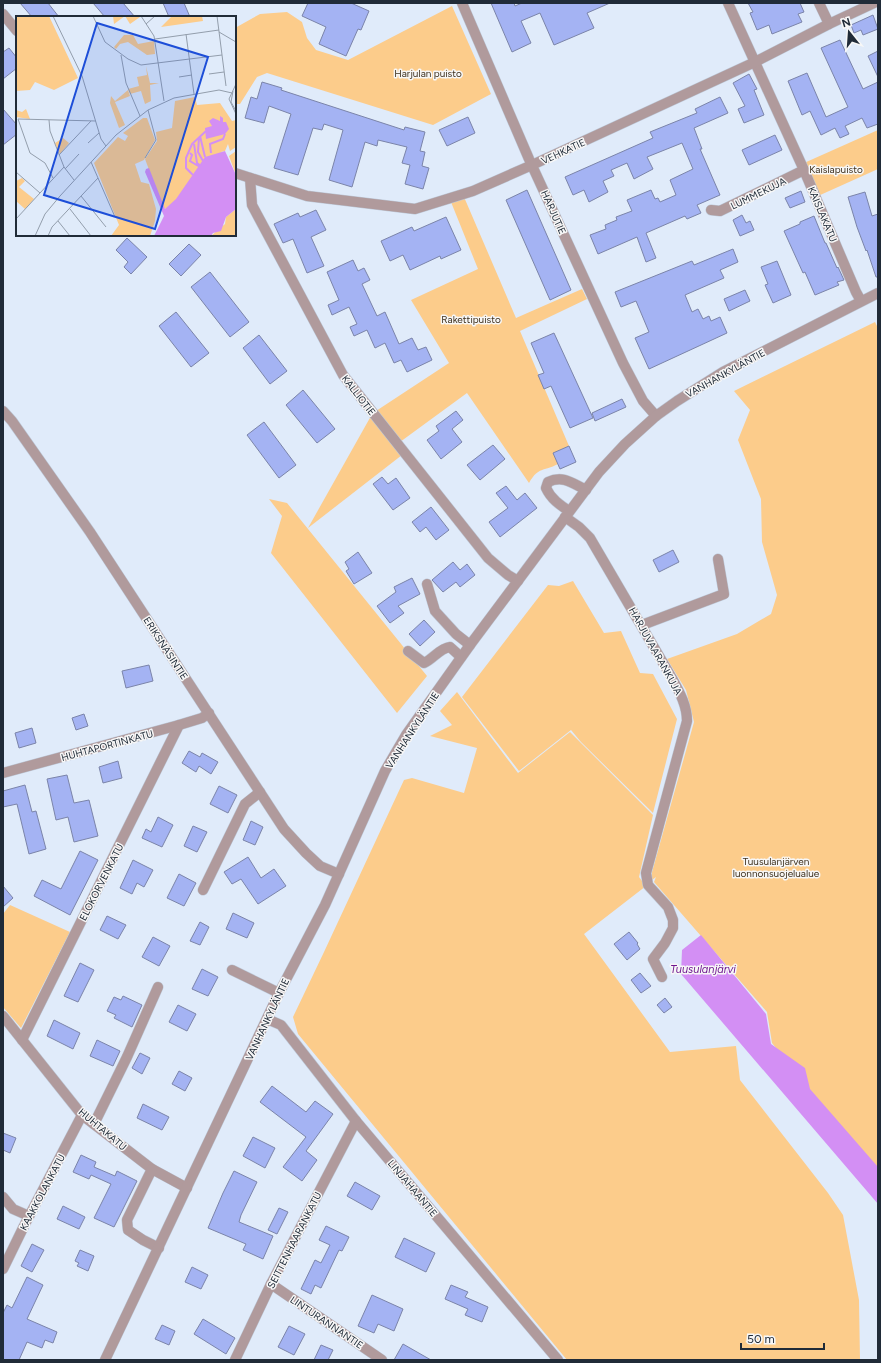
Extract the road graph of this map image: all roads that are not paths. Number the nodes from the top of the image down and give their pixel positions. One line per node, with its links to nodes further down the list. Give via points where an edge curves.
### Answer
1 (462, 3): 9 (street, HARJUTIE)
2 (728, 3): 8 (street, KAISLAKATU)
3 (819, 3): 6 (street)
4 (874, 3): 6 (street, VEHKATIE)
5 (3, 14): 7 (street)
6 (829, 24): 8 (street, VEHKATIE)
7 (16, 30)
8 (755, 62): 9 (street, VEHKATIE); 10 (street, KAISLAKATU)
9 (532, 165): 12 (street, VEHKATIE, via 473,191 415,209 307,196); 17 (street, HARJUTIE, via 623,363 643,401)
10 (804, 170): 13 (street, LUMMEKUJA, via 720,211); 15 (street, KAISLAKATU)
11 (236, 173): 12 (street, VEHKATIE)
12 (250, 178): 21 (street, KALLIOTIE, via 252,205 343,375 488,558)
13 (711, 210)
14 (878, 293): 15 (street, VANHANKYLÄNTIE)
15 (861, 301): 17 (street, VANHANKYLÄNTIE, via 723,372)
16 (3, 411): 27 (street, ERIKSNÄSINTIE, via 90,532)
17 (656, 416): 18 (street, VANHANKYLÄNTIE, via 625,444)
18 (586, 490): 19 (street, VANHANKYLÄNTIE); 19 (street, HARJUVAARANKUJA, via 563,479 556,478 548,482 546,488)
19 (567, 514): 21 (street, VANHANKYLÄNTIE); 23 (street, HARJUVAARANKUJA, via 590,538)
20 (718, 559): 23 (street, via 724,594)
21 (518, 581): 24 (street, VANHANKYLÄNTIE)
22 (427, 584): 24 (street, via 435,611)
23 (642, 625): 34 (street, HARJUVAARANKUJA, via 682,696 687,714 646,873 648,885 668,907 673,920 673,928 653,959)
24 (470, 645): 26 (street, VANHANKYLÄNTIE)
25 (408, 651): 26 (street, via 424,663 444,648 450,647)
26 (461, 656): 31 (street, VANHANKYLÄNTIE, via 406,735 385,771)
27 (209, 713): 28 (street, HUHTAPORTINKATU, via 202,718); 30 (street, ERIKSNÄSINTIE)
28 (179, 725): 29 (street, HUHTAPORTINKATU); 39 (street, ELOKORVENKATU)
29 (3, 773)
30 (260, 792): 31 (street, ERIKSNÄSINTIE, via 284,829 306,853 320,866); 32 (street, via 244,804)
31 (339, 874): 36 (street, VANHANKYLÄNTIE)
32 (203, 890)
33 (232, 970): 36 (street)
34 (662, 977)
35 (158, 987): 42 (street)
36 (279, 993): 38 (street, VANHANKYLÄNTIE)
37 (3, 1016): 39 (street, HUHTAKATU)
38 (267, 1019): 41 (street, LINJAHAANTIE, via 281,1025); 44 (street, VANHANKYLÄNTIE)
39 (22, 1040): 40 (street, HUHTAKATU)
40 (82, 1115): 42 (street, HUHTAKATU); 46 (street, KAAKKOLANKATU)
41 (356, 1121): 49 (street, SEITTENHAARANKATU); 53 (street, LINJAHAANTIE)
42 (94, 1124): 43 (street, HUHTAKATU)
43 (152, 1169): 44 (street, HUHTAKATU); 47 (street, via 126,1220 128,1230)
44 (187, 1188): 47 (street, VANHANKYLÄNTIE)
45 (3, 1197): 46 (street, via 13,1209)
46 (29, 1216): 48 (street, KAAKKOLANKATU)
47 (159, 1248): 50 (street, VANHANKYLÄNTIE)
48 (3, 1270)
49 (271, 1284): 51 (street, SEITTENHAARANKATU); 52 (street, LINTURANNANTIE)
50 (105, 1360)
51 (235, 1360)
52 (382, 1360)
53 (558, 1360)

